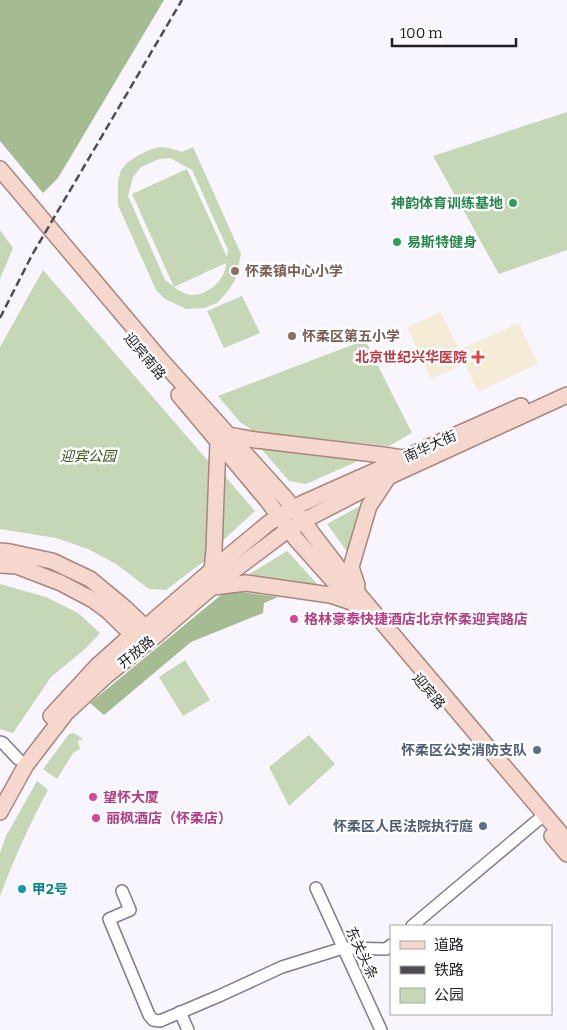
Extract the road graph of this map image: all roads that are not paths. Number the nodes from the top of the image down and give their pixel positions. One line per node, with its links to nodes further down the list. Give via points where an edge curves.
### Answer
1 (0, 169): 5 (main road, 迎宾南路)
2 (0, 184): 5 (main road, 迎宾南路)
3 (567, 385): 6 (main road, 南华大街)
4 (567, 395): 7 (main road, 南华大街)
5 (223, 438): 6 (main road); 8 (main road, 迎宾南路); 9 (main road, 迎宾南路); 14 (main road)
6 (402, 458): 8 (main road, 南华大街)
7 (388, 477): 10 (main road, 南华大街); 16 (main road, via 369,506 351,567)
8 (294, 508): 9 (main road, 开放路); 10 (main road, 迎宾南路)
9 (280, 517): 11 (main road, 迎宾南路); 14 (main road, 开放路)
10 (303, 521): 11 (main road, 开放路); 16 (main road, 迎宾路)
11 (289, 530): 15 (main road, 开放路); 16 (main road, 迎宾路)
12 (0, 551): 17 (main road, via 52,561 90,580 125,608)
13 (0, 565): 17 (main road, via 17,566 62,583 93,600)
14 (212, 570): 17 (main road, 开放路)
15 (212, 587): 16 (main road, via 246,583); 17 (main road, 开放路)
16 (356, 599): 22 (main road, 迎宾路); 23 (main road, 迎宾路)
17 (144, 636): 19 (main road, 开放路, via 97,666 56,709); 21 (main road, 开放路, via 65,715 26,765)
18 (0, 742): 19 (street)
19 (18, 759): 20 (main road, 开放路)
20 (0, 791)
21 (0, 812)
22 (538, 820): 24 (main road, 迎宾路); 27 (street)
23 (567, 841)
24 (567, 854)
25 (316, 888): 29 (street, 东关头条)
26 (122, 891): 30 (street, via 130,910 109,919 149,1015 160,1021)
27 (413, 925)
28 (390, 945): 29 (street, via 386,949)
29 (343, 948): 30 (street, via 282,967); 32 (street, 东关头条)
30 (180, 1012): 31 (street)
31 (188, 1030)
32 (382, 1030)

